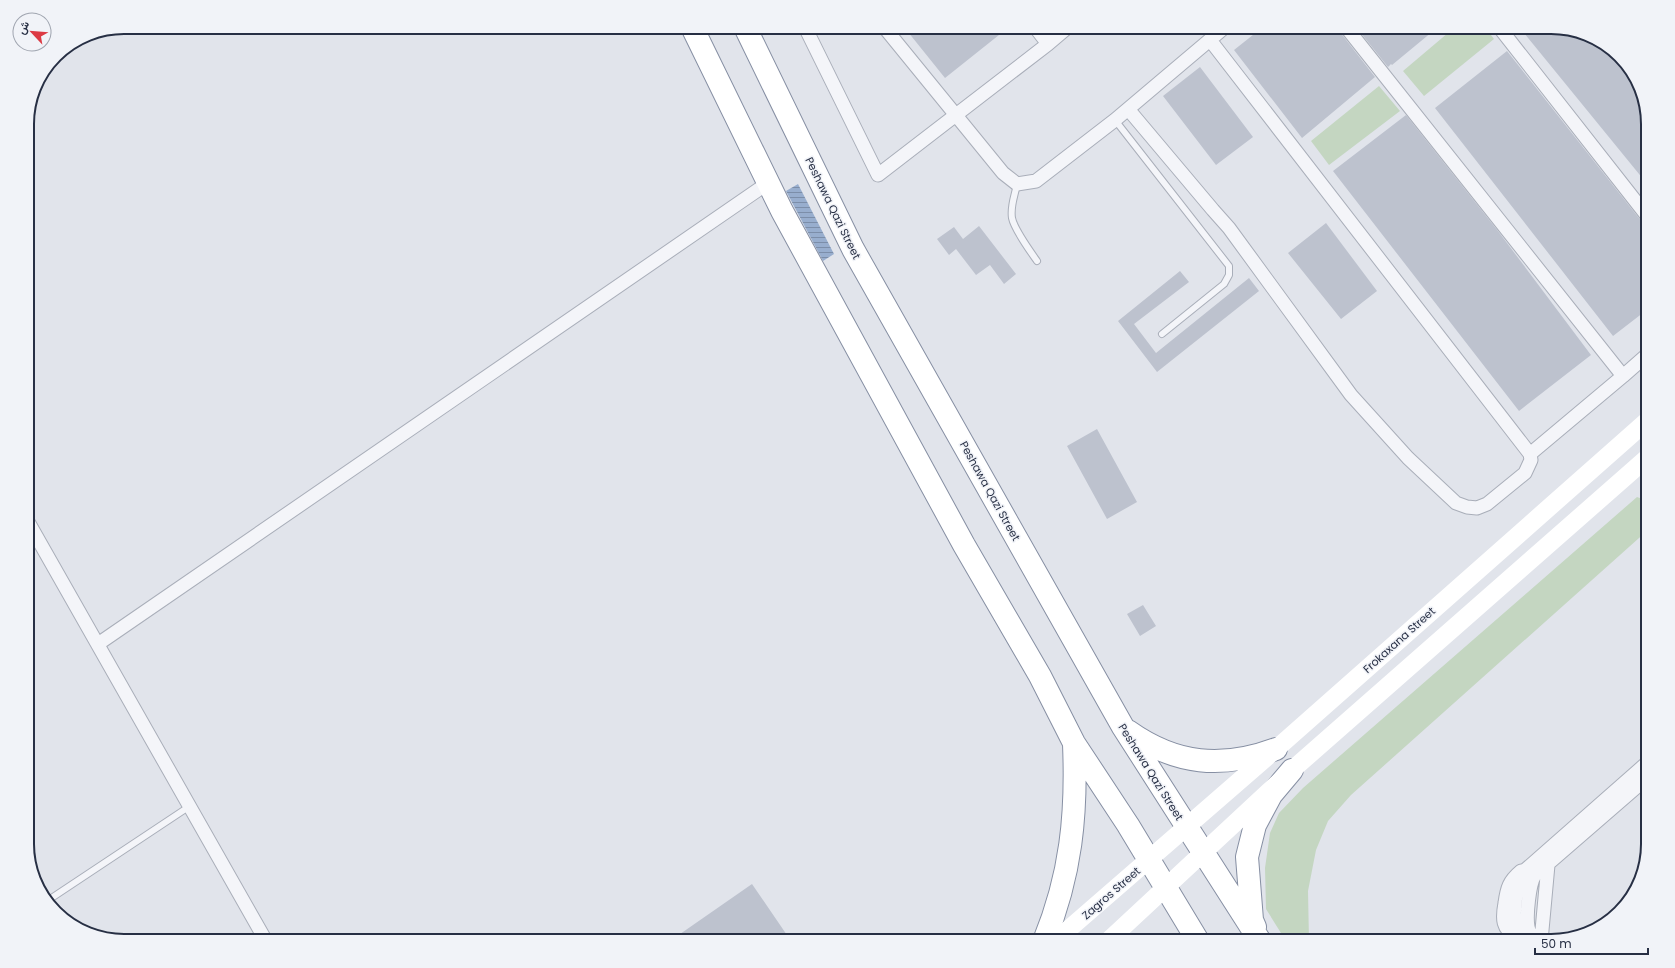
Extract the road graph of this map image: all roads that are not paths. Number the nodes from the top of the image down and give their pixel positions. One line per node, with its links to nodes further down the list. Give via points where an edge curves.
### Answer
1 (695, 34): 15 (highway)
2 (748, 34): 27 (highway, Peshawa Qazi Street, via 853,249)
3 (808, 34): 13 (street, via 878,175)
4 (890, 34): 13 (street)
5 (1040, 34): 11 (street)
6 (1060, 34): 11 (street)
7 (1217, 34): 10 (street)
8 (1352, 34): 21 (street)
9 (1504, 34): 17 (street)
10 (1210, 40): 12 (street); 23 (street)
11 (1048, 44): 13 (street)
12 (1128, 109): 14 (street); 23 (street, via 1229,228 1352,395 1408,458 1456,503 1477,508 1487,504 1525,473 1531,460)
13 (956, 115): 16 (street, via 1003,173)
14 (1115, 120): 16 (street, via 1036,181); 19 (lane, via 1229,266 1229,275 1224,284)
15 (768, 183): 26 (street); 28 (highway, via 964,545 1040,676)
16 (1017, 184): 18 (lane, via 1012,203 1012,219)
17 (1641, 208)
18 (1037, 261)
19 (1162, 334)
20 (1641, 360): 21 (street)
21 (1624, 376): 23 (street)
22 (1641, 426): 29 (main road, Frokaxana Street)
23 (1530, 454)
24 (1641, 463): 31 (main road)
25 (34, 532): 26 (street)
26 (98, 644): 33 (street)
27 (1123, 727): 29 (highway, via 1143,742 1166,753 1190,759 1216,762 1236,760); 34 (highway, Peshawa Qazi Street)
28 (1074, 743): 36 (highway); 41 (highway, via 1076,789 1070,853)
29 (1276, 749): 34 (main road, Frokaxana Street)
30 (1641, 768): 47 (street, via 1527,868 1518,887 1514,928)
31 (1292, 770): 35 (main road); 46 (highway, via 1270,795 1255,825 1247,857 1252,920)
32 (1641, 783): 37 (street)
33 (190, 806): 39 (lane); 40 (street)
34 (1186, 828): 35 (highway, Peshawa Qazi Street); 36 (main road, Frokaxana Street)
35 (1203, 854): 38 (main road); 45 (highway, Peshawa Qazi Street)
36 (1149, 860): 38 (highway); 42 (main road, Zagros Street)
37 (1548, 865): 48 (street, via 1535,875 1530,886 1528,928); 49 (street)
38 (1165, 888): 43 (main road); 44 (highway)
39 (52, 898)
40 (262, 934)
41 (1046, 934)
42 (1062, 934)
43 (1116, 934)
44 (1194, 934)
45 (1256, 934)
46 (1258, 934)
47 (1516, 934)
48 (1531, 934)
49 (1542, 934)

